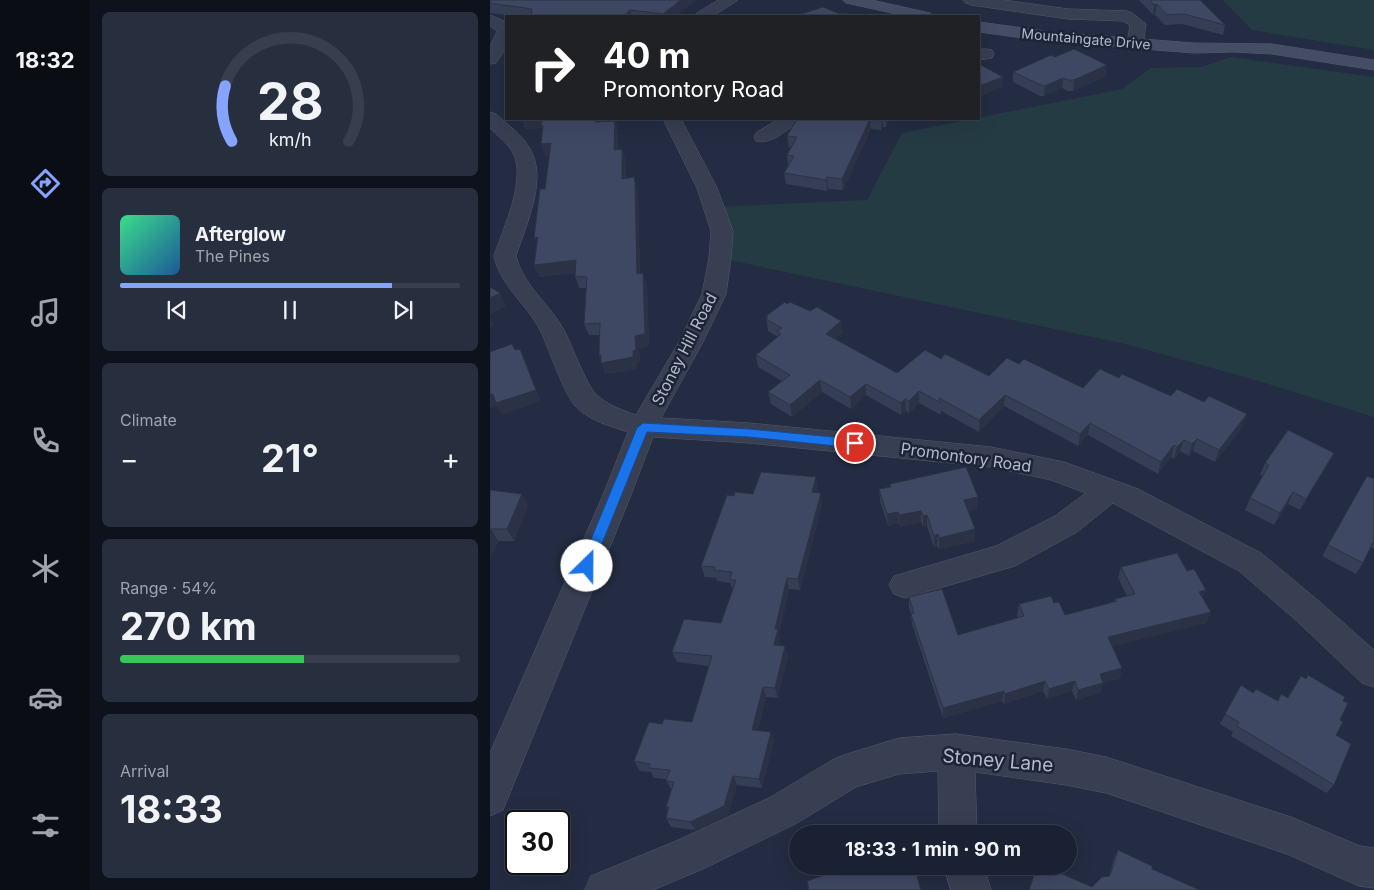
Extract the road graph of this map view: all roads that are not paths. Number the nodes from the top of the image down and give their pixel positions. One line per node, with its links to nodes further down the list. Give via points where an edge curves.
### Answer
1 (851, 0): 7 (street)
2 (971, 0): 4 (street, via 1068,14)
3 (736, 3): 5 (street); 6 (street)
4 (1127, 9): 10 (street, via 1111,20); 11 (street, via 1138,24)
5 (706, 14)
6 (726, 15)
7 (920, 15)
8 (490, 20): 13 (street, via 504,30 502,42)
9 (980, 27): 10 (street, Mountaingate Drive)
10 (1103, 41): 11 (street, Mountaingate Drive)
11 (1135, 44): 12 (street, Mountaingate Drive)
12 (1194, 48): 14 (street, Mountaingate Drive, via 1272,49); 15 (street, Mountaingate Drive, via 1231,57)
13 (490, 59)
14 (1374, 65)
15 (1374, 77)
16 (490, 118): 20 (street, Promontory Road, via 521,149 528,170 527,186 504,256 511,279 540,310 552,329 585,400 609,416)
17 (673, 120): 20 (street, Stoney Hill Road, via 715,207 722,241 714,294)
18 (789, 120): 19 (street)
19 (764, 136)
20 (643, 428): 21 (street, Promontory Road, via 749,433 991,457 1054,470); 25 (street, Stoney Hill Road)
21 (1109, 490): 22 (street, via 1066,524 1004,557); 23 (street, Promontory Road, via 1250,562)
22 (905, 585)
23 (1374, 672)
24 (956, 752): 26 (street); 27 (street, Stoney Lane, via 1106,775 1291,836 1359,866); 29 (street, Stoney Lane, via 899,756 847,772 784,810)
25 (490, 797)
26 (958, 825)
27 (1374, 868)
28 (967, 875): 30 (street)
29 (605, 890)
30 (971, 890)

